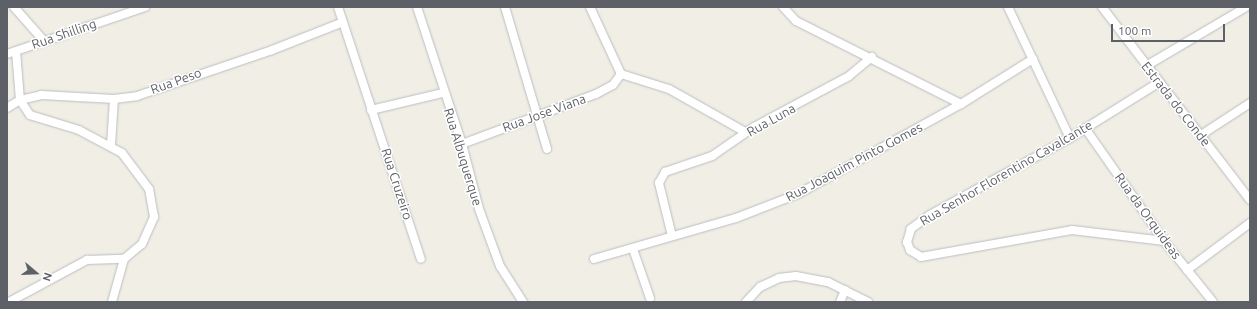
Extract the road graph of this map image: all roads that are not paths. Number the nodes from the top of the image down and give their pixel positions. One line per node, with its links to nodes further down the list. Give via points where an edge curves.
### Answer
1 (14, 7): 12 (street)
2 (145, 7): 12 (street, Rua Shilling)
3 (338, 7): 11 (street, Rua Cruzeiro)
4 (417, 7): 20 (street, Rua Albuquerque)
5 (505, 7): 27 (street)
6 (590, 7): 18 (street)
7 (783, 7): 15 (street, via 796,21)
8 (1008, 7): 16 (street)
9 (1102, 7): 17 (street, Estrada do Conde)
10 (1246, 7): 17 (street)
11 (341, 23): 21 (street, Rua Peso, via 137,96); 26 (street, Rua Cruzeiro)
12 (44, 41): 13 (street, Rua Shilling)
13 (16, 51): 14 (street, Rua Shilling); 22 (street)
14 (7, 54)
15 (872, 57): 23 (street); 29 (street, Rua Luna, via 849,76)
16 (1033, 59): 23 (street, Rua Joaquim Pinto Gomes); 31 (street)
17 (1146, 66): 19 (street, Estrada do Conde)
18 (621, 74): 27 (street, Rua Jose Viana, via 608,89); 29 (street, via 669,89)
19 (1158, 83): 28 (street, Rua Senhor Florentino Cavalcante); 30 (street, Estrada do Conde)
20 (443, 93): 26 (street); 32 (street, Rua Albuquerque)
21 (114, 99): 22 (street, Rua Peso, via 61,94); 33 (street)
22 (20, 100): 25 (street, Rua Peso); 33 (street, via 30,115 37,120 79,130)
23 (962, 104): 37 (street, Rua Joaquim Pinto Gomes, via 798,194)
24 (1250, 104): 30 (street)
25 (7, 108)
26 (371, 110): 41 (street, Rua Cruzeiro)
27 (536, 115): 32 (street, Rua Jose Viana); 34 (street)
28 (1085, 128): 31 (street, Rua Senhor Florentino Cavalcante); 38 (street, Rua da Orquideas)
29 (745, 132): 37 (street, Rua Luna, via 712,156 665,172 659,183)
30 (1201, 135): 35 (street, Estrada do Conde)
31 (1070, 138): 38 (street, Rua Senhor Florentino Cavalcante, via 917,223 908,235 910,250 921,257 932,256 1072,230)
32 (462, 144): 48 (street, Rua Albuquerque, via 479,209 500,266)
33 (111, 145): 40 (street, via 140,176 154,203 149,234)
34 (547, 149)
35 (1250, 200)
36 (1250, 223): 43 (street)
37 (672, 236): 39 (street, Rua Joaquim Pinto Gomes)
38 (1164, 241): 43 (street, Rua da Orquideas)
39 (634, 249): 42 (street, Rua Joaquim Pinto Gomes); 45 (street)
40 (124, 259): 46 (street, via 87,260); 47 (street)
41 (422, 259)
42 (594, 259)
43 (1187, 270): 52 (street, Rua da Orquideas)
44 (845, 290): 49 (street, via 810,277 779,278 760,287); 50 (street); 51 (street)
45 (650, 298)
46 (9, 302)
47 (112, 302)
48 (523, 302)
49 (746, 302)
50 (840, 302)
51 (868, 302)
52 (1213, 302)

